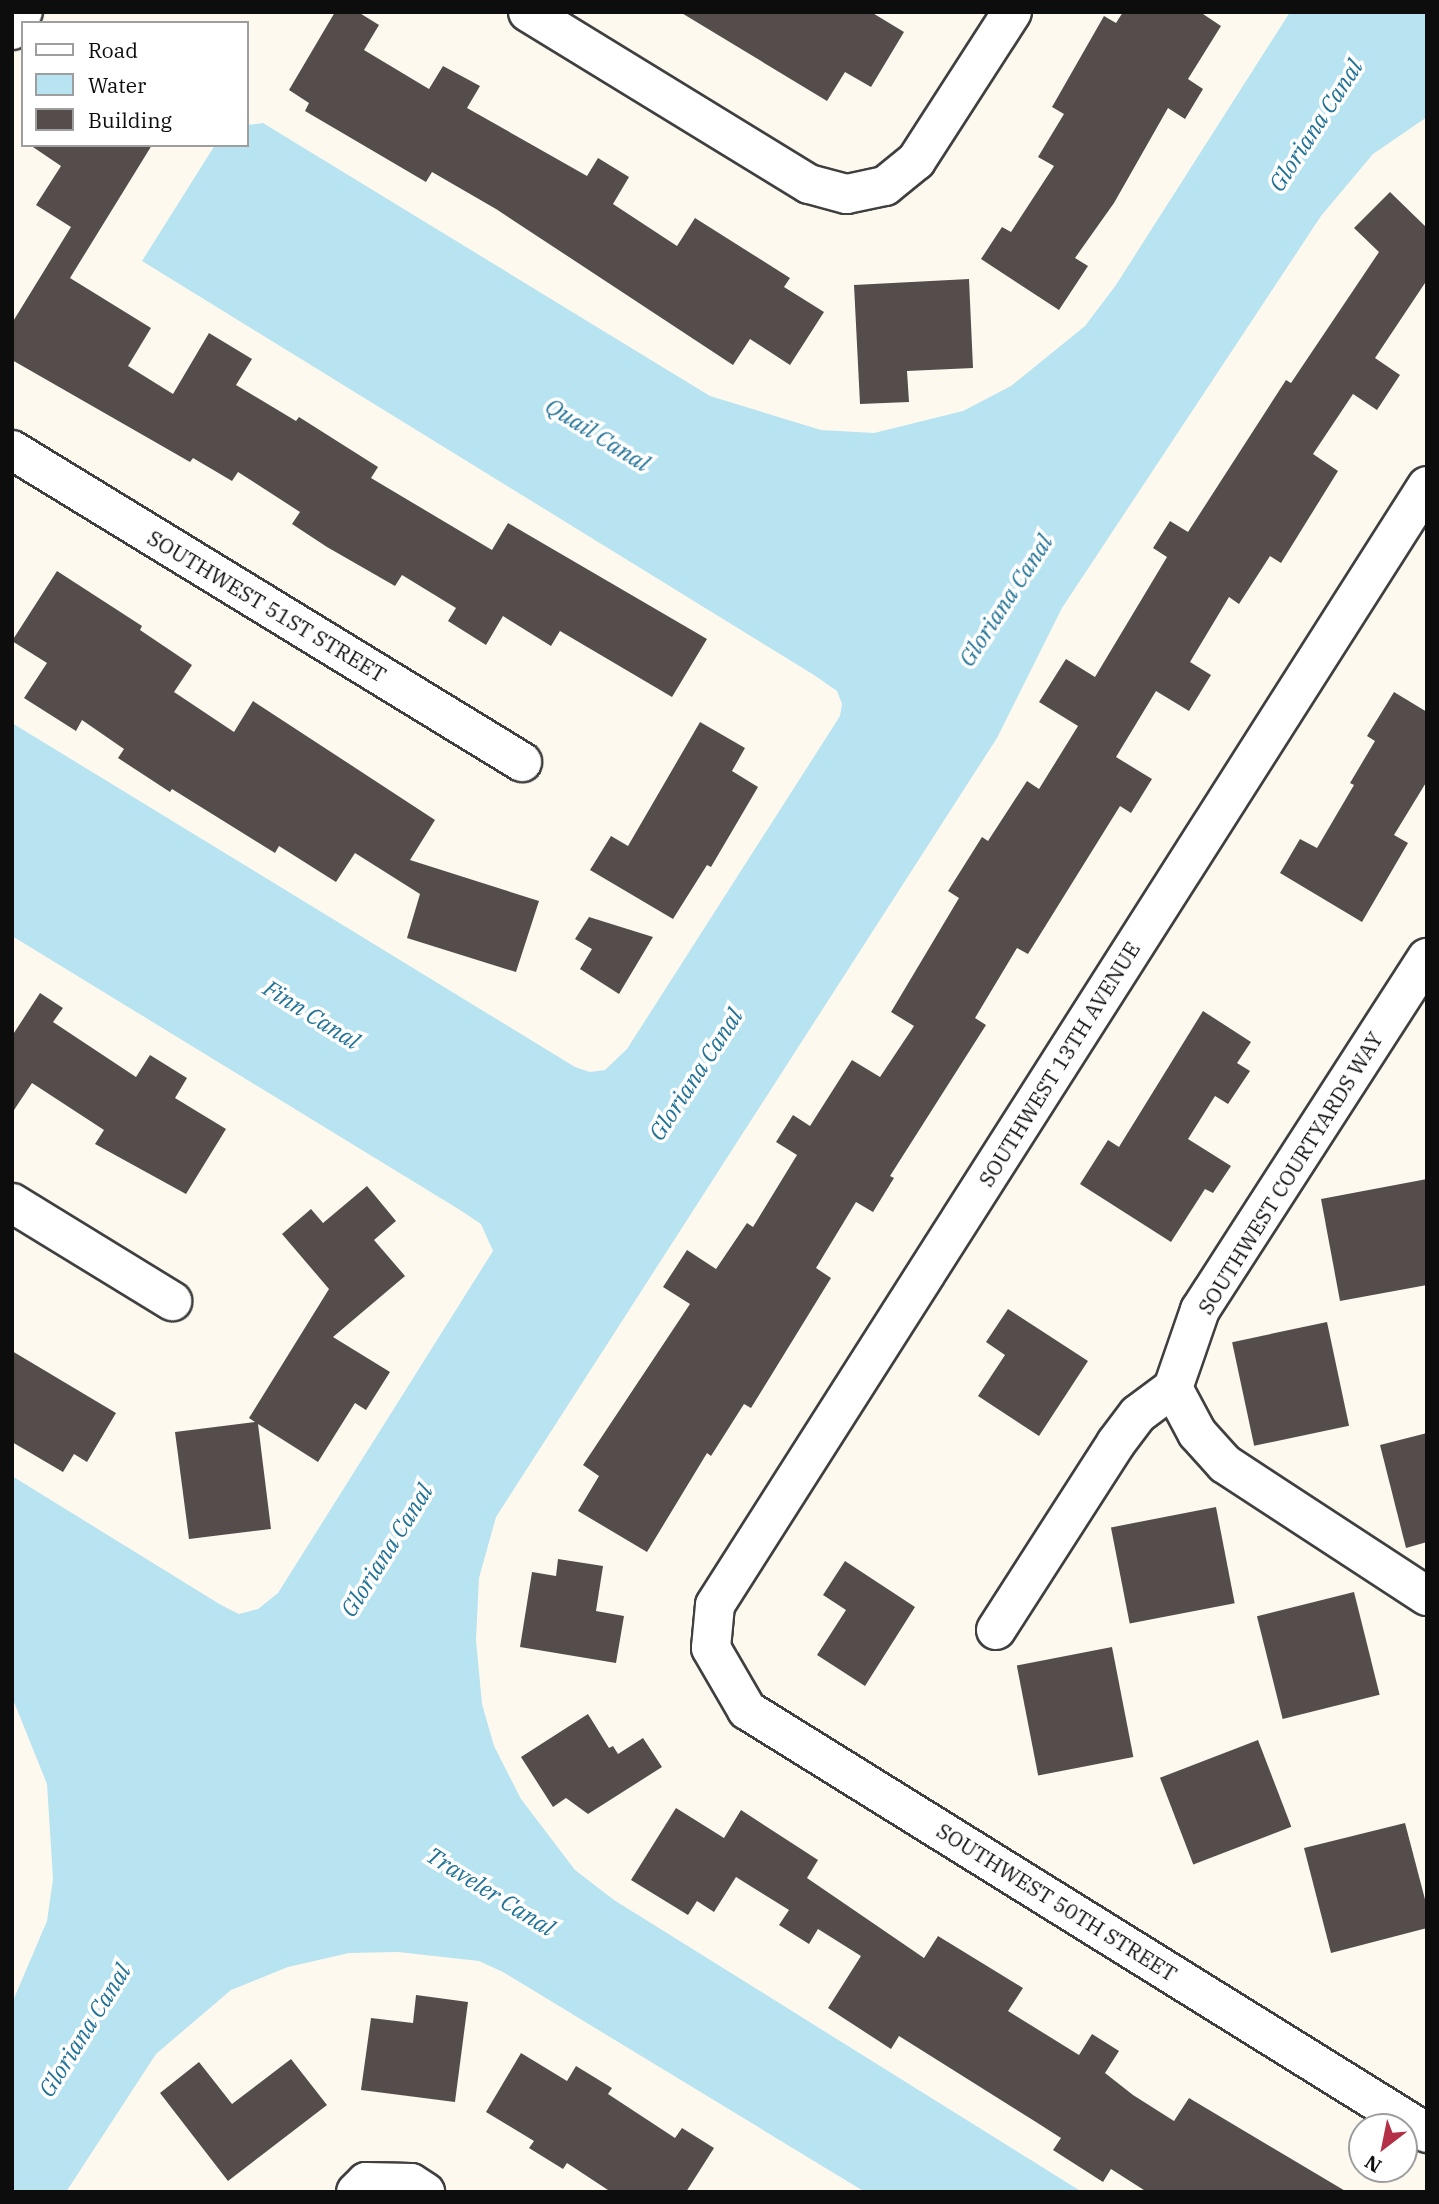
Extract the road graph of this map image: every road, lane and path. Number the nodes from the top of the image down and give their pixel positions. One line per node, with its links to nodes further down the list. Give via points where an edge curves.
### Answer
1 (23, 12): 4 (street)
2 (528, 12): 3 (street, via 809,184 847,194 885,186 916,161)
3 (1012, 12)
4 (12, 30)
5 (12, 450): 7 (street, SOUTHWEST 51ST STREET)
6 (1427, 486): 14 (street, SOUTHWEST 13TH AVENUE, via 715,1605)
7 (522, 762)
8 (1427, 958): 11 (street, SOUTHWEST COURTYARDS WAY, via 1200,1310)
9 (12, 1203): 10 (street)
10 (172, 1301)
11 (1173, 1388): 12 (street, via 1197,1433 1225,1464); 13 (street, via 1138,1414 1116,1443)
12 (1427, 1596)
13 (996, 1630)
14 (711, 1648): 15 (street, SOUTHWEST 50TH STREET, via 747,1710)
15 (1427, 2133)
16 (361, 2187): 17 (street, via 411,2183)
17 (425, 2192)

